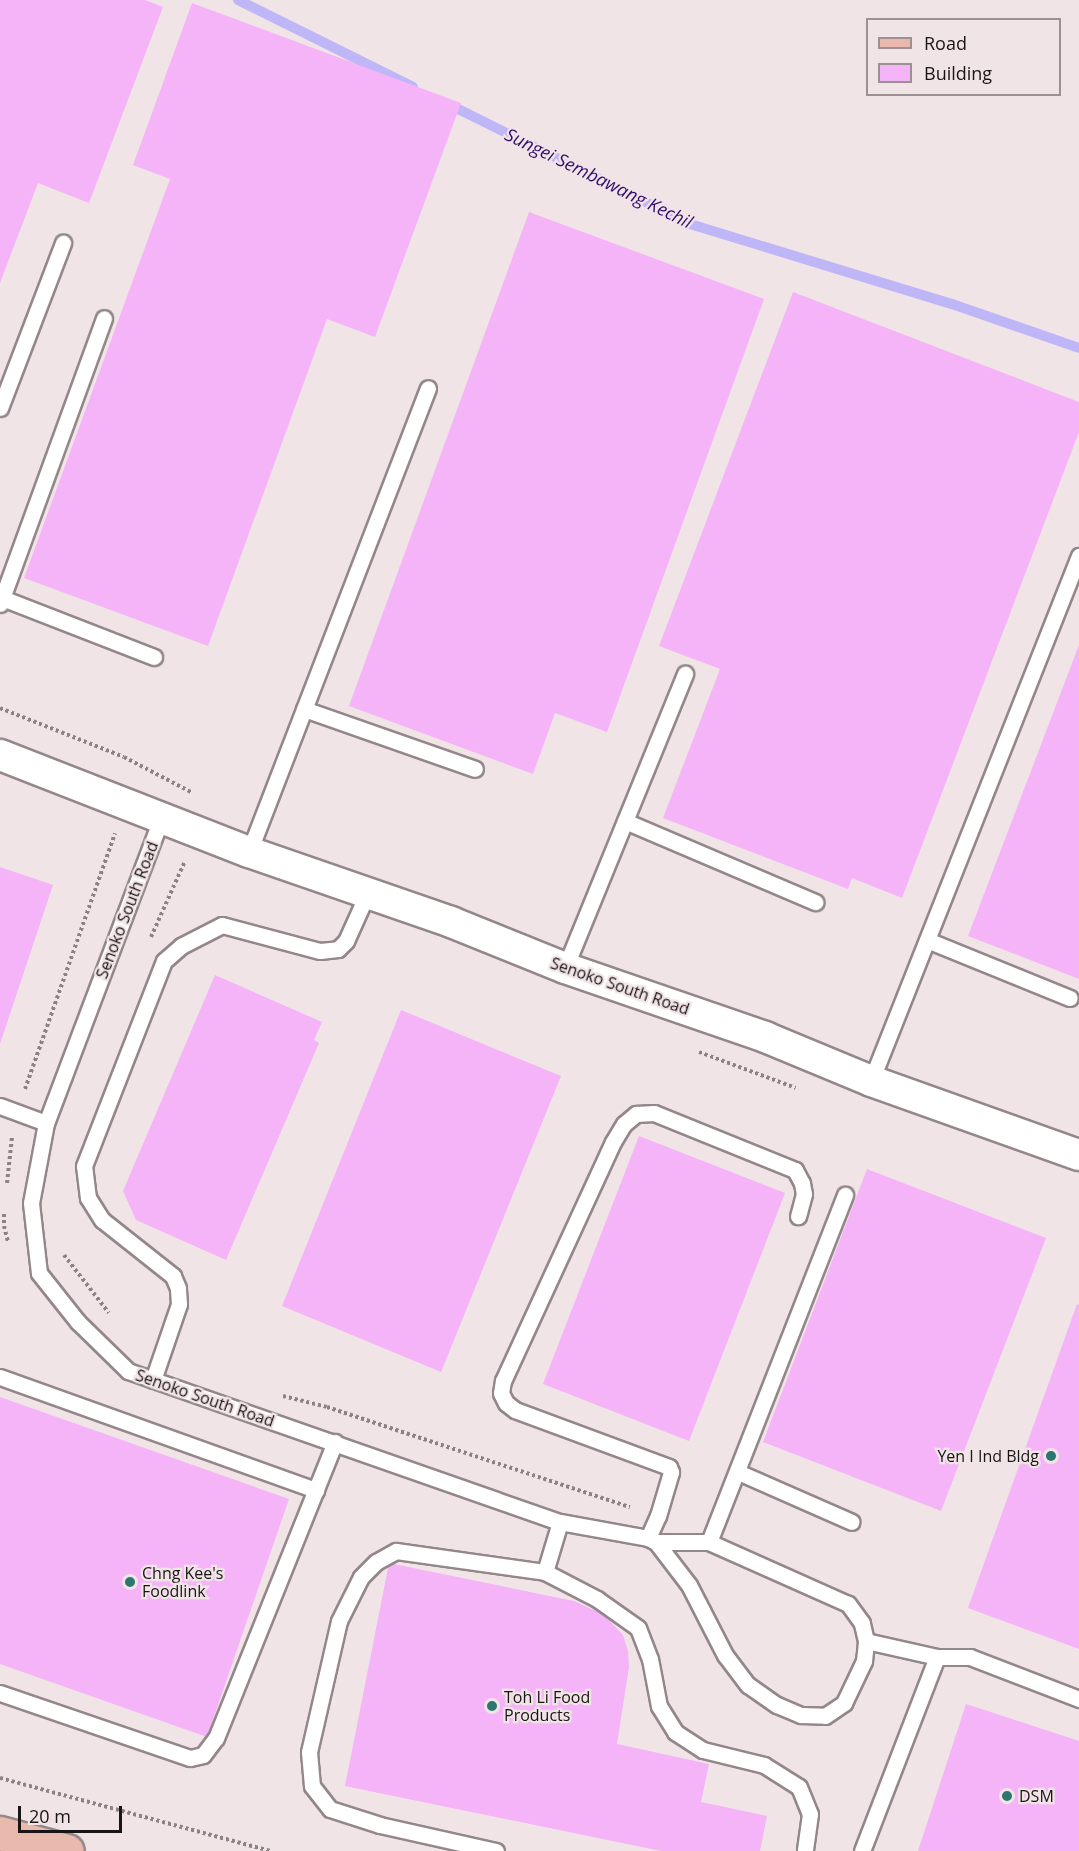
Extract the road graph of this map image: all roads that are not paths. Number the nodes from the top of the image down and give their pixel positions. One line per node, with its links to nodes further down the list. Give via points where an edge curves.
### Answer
1 (63, 243): 4 (lane)
2 (104, 318): 6 (lane)
3 (428, 387): 9 (lane)
4 (0, 408)
5 (1079, 556): 17 (lane)
6 (1, 601): 7 (lane)
7 (154, 657)
8 (685, 674): 12 (lane)
9 (304, 709): 11 (lane); 14 (lane)
10 (0, 755): 13 (street, Senoko South Road)
11 (475, 769)
12 (625, 821): 16 (lane); 18 (lane)
13 (157, 831): 14 (street, Senoko South Road); 22 (lane, Senoko South Road)
14 (249, 852): 15 (street, Senoko South Road)
15 (368, 892): 18 (street, Senoko South Road); 27 (lane, via 346,941 338,949 320,951 222,925 181,946 164,961 84,1166 88,1198 102,1220 173,1276 178,1288 179,1304)
16 (815, 902)
17 (927, 940): 19 (lane); 20 (lane)
18 (565, 968): 20 (street, Senoko South Road, via 765,1037)
19 (1070, 998)
20 (871, 1081): 23 (street, Senoko South Road)
21 (0, 1106): 22 (lane)
22 (46, 1123): 27 (lane, Senoko South Road, via 31,1203 39,1273 78,1322 128,1371)
23 (1079, 1155)
24 (845, 1196): 29 (lane)
25 (798, 1216): 33 (lane, via 804,1194 795,1170 654,1113 636,1114 624,1124 608,1152 503,1381 501,1394 515,1410 669,1467 671,1472)
26 (0, 1377): 30 (lane)
27 (153, 1380): 28 (lane, Senoko South Road)
28 (335, 1442): 30 (lane); 31 (lane, Senoko South Road)
29 (738, 1472): 32 (lane); 34 (lane)
30 (316, 1490): 38 (lane, via 216,1738 203,1755 190,1758)
31 (560, 1522): 33 (lane, Senoko South Road); 35 (lane)
32 (852, 1522)
33 (652, 1540): 34 (lane, Senoko South Road); 36 (lane, via 689,1585 726,1654 748,1685 777,1705 801,1715 825,1716 844,1703 864,1662)
34 (709, 1542): 36 (lane, Senoko South Road, via 848,1604 862,1623)
35 (545, 1572): 42 (lane, via 396,1551 376,1562 361,1577 339,1621 309,1752 312,1786 330,1809 380,1825); 43 (lane, via 597,1599 638,1628 650,1659 659,1706 675,1732 703,1750 764,1766 799,1787 810,1814)
36 (866, 1641): 37 (lane)
37 (937, 1657): 39 (lane, via 970,1657); 44 (lane)
38 (0, 1694)
39 (1079, 1699)
40 (0, 1833): 41 (main road)
41 (67, 1851)
42 (496, 1851)
43 (805, 1851)
44 (862, 1851)

